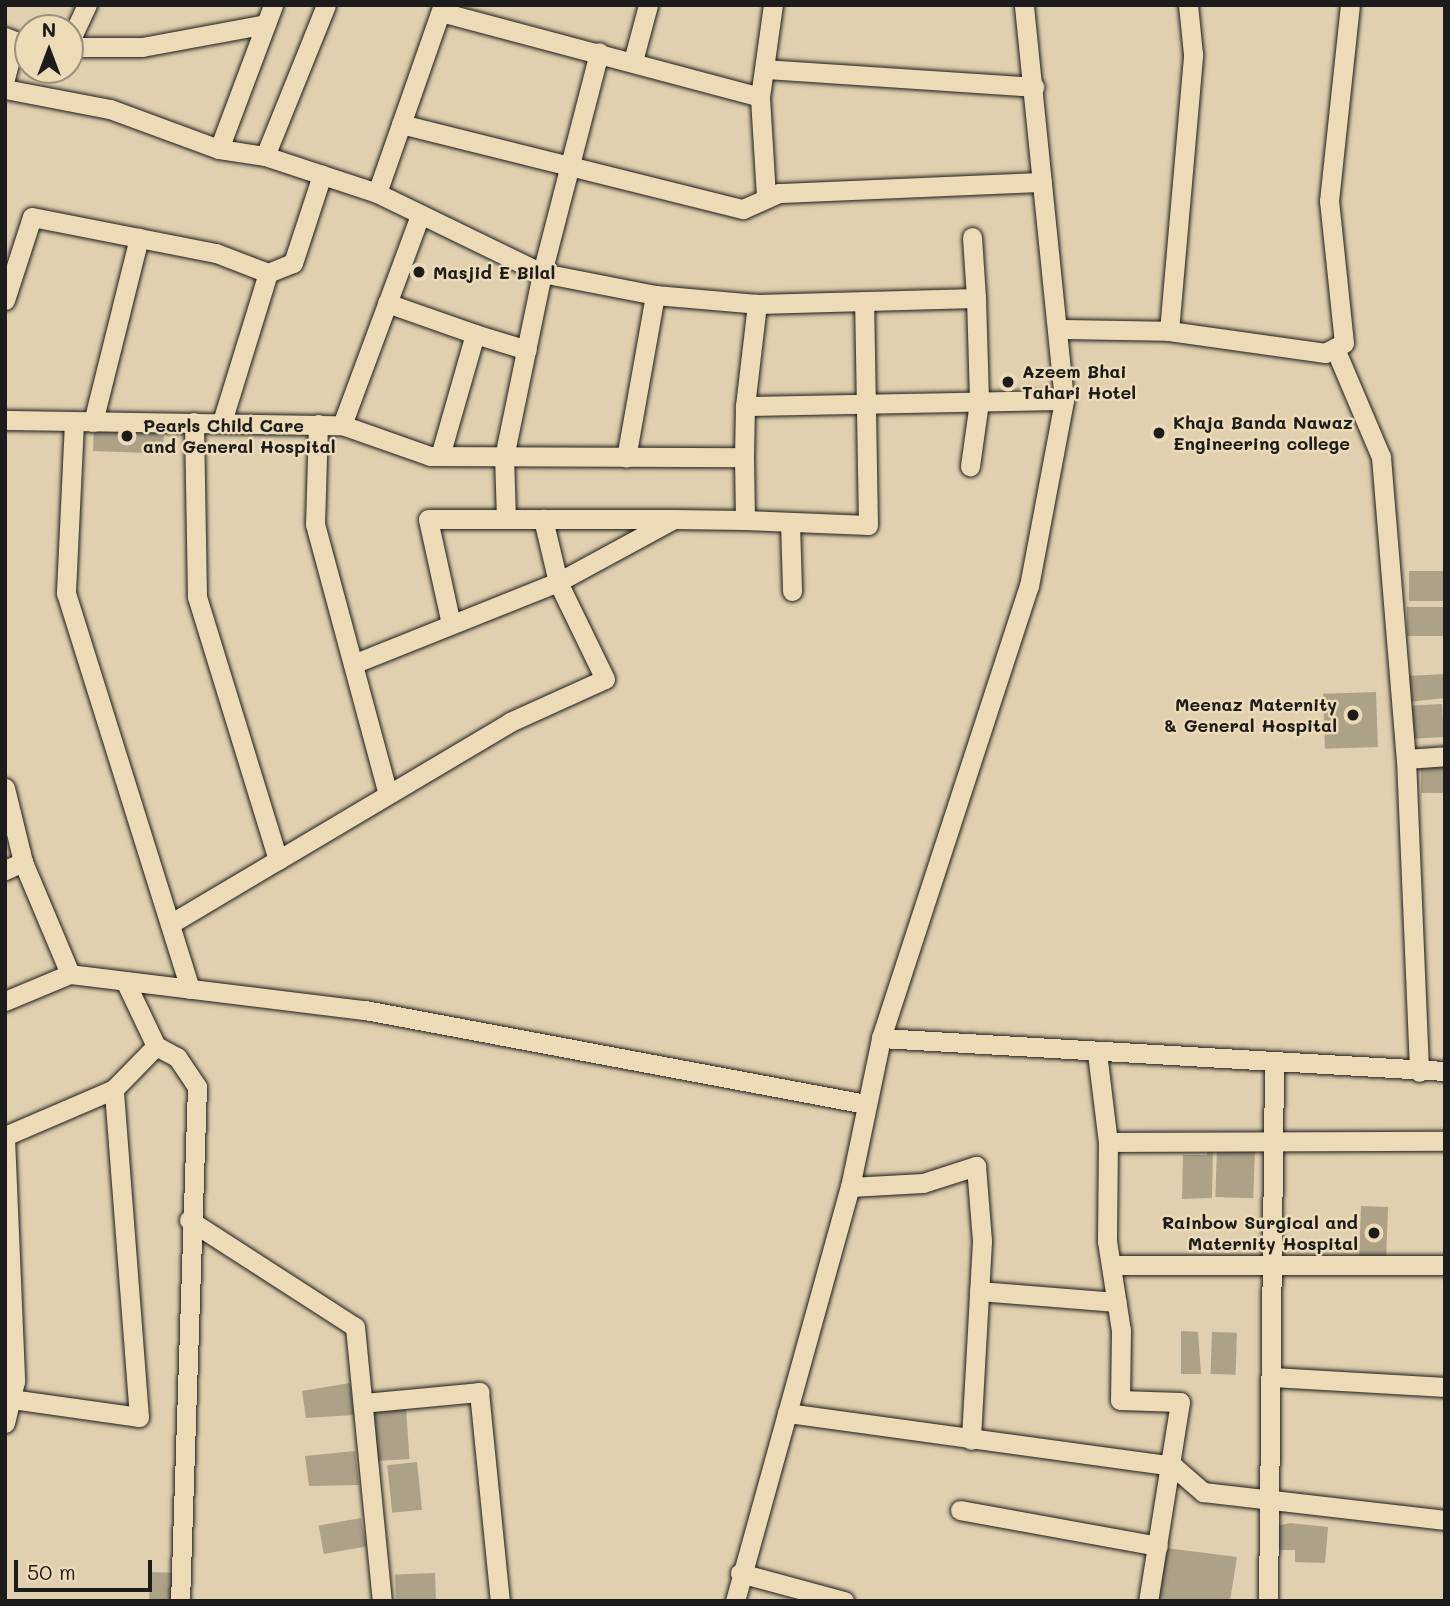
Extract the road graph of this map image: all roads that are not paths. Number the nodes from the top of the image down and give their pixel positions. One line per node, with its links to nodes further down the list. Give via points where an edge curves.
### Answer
1 (326, 5): 20 (street)
2 (648, 5): 12 (street)
3 (772, 5): 13 (street)
4 (1024, 5): 15 (street)
5 (1188, 5): 38 (street, via 1193,54)
6 (1350, 5): 41 (street, via 1329,201 1346,332)
7 (442, 9): 11 (street); 18 (street)
8 (270, 15): 10 (street, via 142,47); 19 (street)
9 (14, 46): 14 (street)
10 (84, 47)
11 (598, 52): 12 (street); 21 (street)
12 (633, 61): 17 (street)
13 (765, 69): 15 (street); 17 (street)
14 (6, 72)
15 (1034, 87): 23 (street)
16 (5, 89): 19 (street, via 110,109)
17 (760, 97): 25 (street)
18 (401, 124): 21 (street); 24 (street)
19 (219, 149): 20 (street)
20 (265, 156): 22 (street)
21 (570, 164): 25 (street, via 743,209); 29 (street)
22 (322, 175): 24 (street); 30 (street, via 293,263)
23 (1042, 182): 25 (street); 37 (street)
24 (377, 193): 26 (street)
25 (766, 196)
26 (420, 215): 29 (street); 35 (street)
27 (972, 237): 32 (street)
28 (139, 238): 30 (street, via 216,253); 33 (street, via 32,217); 47 (street)
29 (542, 273): 31 (street); 40 (street)
30 (268, 274): 49 (street)
31 (655, 295): 36 (street); 54 (street)
32 (976, 298): 34 (street); 43 (street)
33 (5, 300)
34 (864, 301): 36 (street); 44 (street)
35 (387, 303): 39 (street); 51 (street)
36 (757, 304): 45 (street)
37 (1059, 329): 38 (street); 42 (street)
38 (1169, 331): 41 (street)
39 (475, 334): 40 (street); 52 (street)
40 (527, 350): 53 (street)
41 (1336, 351): 67 (street, via 1381,457)
42 (1064, 400): 43 (street); 77 (street, via 1029,586)
43 (979, 402): 44 (street); 56 (street)
44 (865, 403): 45 (street); 61 (street, via 868,525)
45 (745, 406): 55 (street)
46 (5, 420): 47 (street)
47 (84, 422): 48 (street); 72 (street, via 66,593)
48 (194, 422): 49 (street); 70 (street, via 197,596)
49 (222, 422): 50 (street)
50 (318, 424): 51 (street); 65 (street, via 315,524)
51 (342, 425): 52 (street)
52 (440, 456): 53 (street)
53 (504, 457): 54 (street); 57 (street)
54 (626, 457): 55 (street)
55 (744, 457): 60 (street)
56 (970, 466)
57 (506, 519): 58 (street); 64 (street, via 428,519)
58 (544, 519): 59 (street); 62 (street)
59 (674, 519): 60 (street); 62 (street)
60 (745, 520): 61 (street)
61 (790, 522): 63 (street)
62 (558, 582): 64 (street); 69 (street, via 605,679 510,722)
63 (792, 591)
64 (451, 624): 65 (street)
65 (353, 664): 69 (street)
66 (1445, 756): 67 (street)
67 (1406, 759): 82 (street)
68 (5, 788): 71 (street)
69 (387, 790): 70 (street)
70 (278, 860): 72 (street)
71 (14, 866): 73 (street)
72 (170, 924): 75 (street)
73 (70, 974): 74 (street); 76 (street)
74 (125, 981): 75 (street); 78 (street)
75 (190, 989): 84 (street, via 365,1010)
76 (5, 1001)
77 (881, 1038): 79 (street); 84 (street)
78 (156, 1046): 83 (street); 90 (street, via 177,1056 197,1087 198,1192)
79 (1097, 1053): 80 (street); 88 (street)
80 (1274, 1065): 82 (street); 86 (street)
81 (1445, 1071): 82 (street)
82 (1419, 1072)
83 (114, 1089): 85 (street); 99 (street, via 139,1417)
84 (866, 1104): 89 (street)
85 (5, 1137): 96 (street)
86 (1274, 1139): 87 (street); 88 (street); 91 (street)
87 (1445, 1140)
88 (1108, 1142): 92 (street)
89 (850, 1188): 94 (street, via 923,1183 976,1166); 101 (street)
90 (189, 1220): 100 (street, via 355,1327); 111 (street)
91 (1273, 1261): 92 (street); 93 (street); 97 (street)
92 (1111, 1265): 95 (street)
93 (1445, 1265)
94 (979, 1291): 95 (street); 103 (street)
95 (1117, 1302): 104 (street, via 1120,1400 1180,1402)
96 (10, 1366): 99 (street)
97 (1273, 1377): 98 (street); 105 (street)
98 (1445, 1387)
99 (11, 1399): 102 (street)
100 (363, 1403): 112 (street); 113 (street, via 479,1392)
101 (787, 1413): 103 (street); 109 (street)
102 (5, 1423)
103 (971, 1440): 104 (street)
104 (1173, 1466): 105 (street, via 1203,1492); 108 (street)
105 (1273, 1498): 107 (street); 117 (street)
106 (960, 1510): 108 (street)
107 (1445, 1520)
108 (1158, 1546): 116 (street)
109 (740, 1573): 110 (street); 114 (street)
110 (794, 1595): 115 (street)
111 (180, 1601)
112 (382, 1601)
113 (500, 1601)
114 (735, 1601)
115 (844, 1601)
116 (1148, 1601)
117 (1268, 1601)

